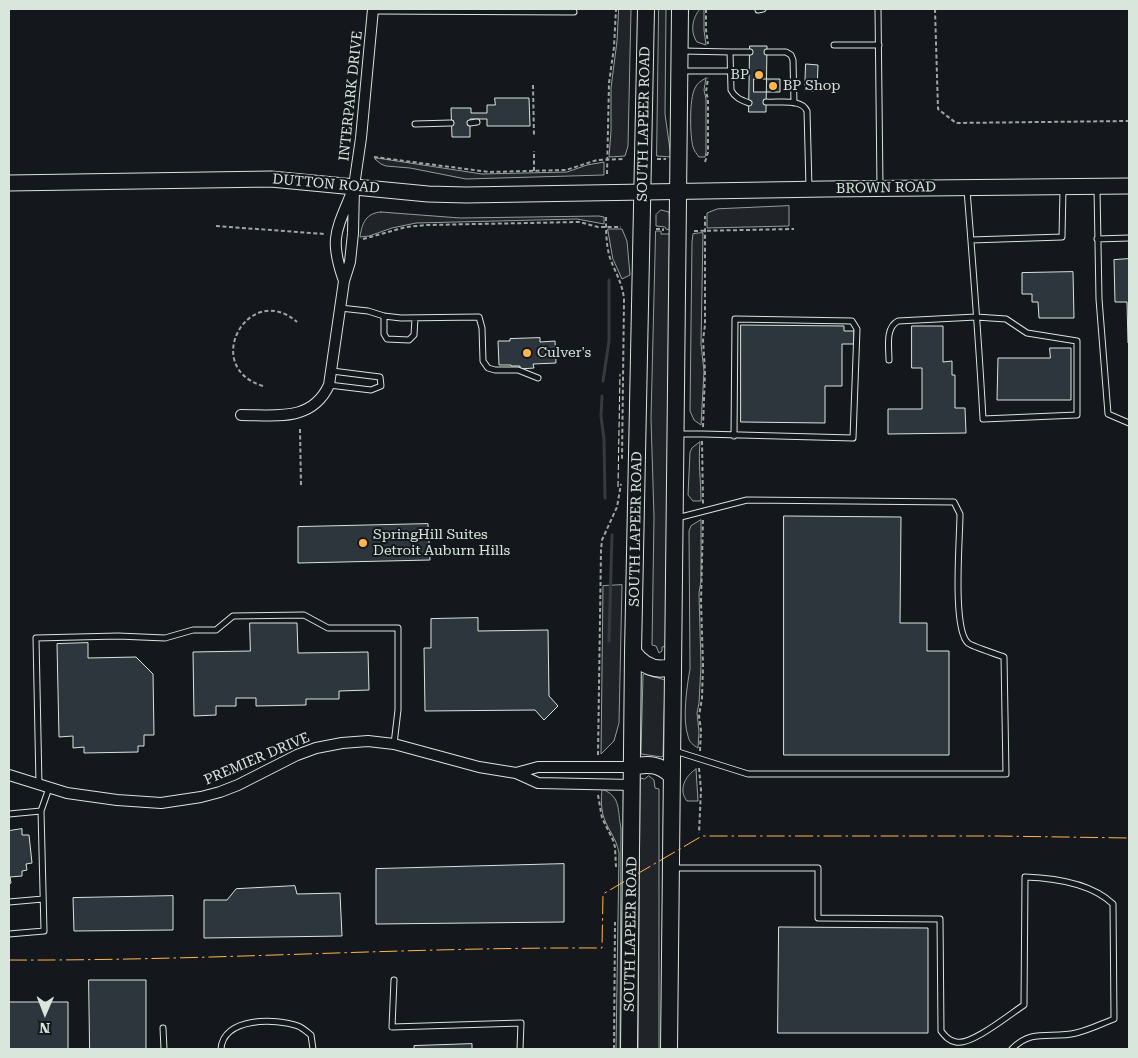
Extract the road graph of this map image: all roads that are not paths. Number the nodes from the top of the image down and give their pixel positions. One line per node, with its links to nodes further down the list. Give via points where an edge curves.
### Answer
1 (646, 9): 31 (main road, SOUTH LAPEER ROAD)
2 (680, 9): 10 (main road)
3 (878, 9): 9 (lane)
4 (373, 10): 6 (lane); 24 (street, INTERPARK DRIVE)
5 (472, 10): 6 (lane); 7 (lane)
6 (460, 11)
7 (574, 12)
8 (834, 45): 9 (lane)
9 (879, 46): 29 (lane)
10 (680, 52): 11 (lane); 14 (main road)
11 (730, 52): 12 (lane); 15 (lane)
12 (750, 52)
13 (767, 52): 18 (lane, via 791,55)
14 (680, 71): 15 (lane); 32 (main road)
15 (730, 72): 16 (lane, via 733,96)
16 (749, 102)
17 (766, 102): 18 (lane)
18 (794, 103): 30 (lane, via 805,106 807,111)
19 (477, 122): 21 (lane)
20 (451, 123): 22 (lane)
21 (470, 123)
22 (415, 124)
23 (9, 184): 24 (street, DUTTON ROAD, via 253,179)
24 (354, 186): 31 (street, DUTTON ROAD, via 446,195); 36 (street, INTERPARK DRIVE, via 350,262); 36 (street, INTERPARK DRIVE, via 335,242)
25 (1063, 186): 26 (street, BROWN ROAD); 28 (street, BROWN ROAD); 35 (lane, via 1062,237)
26 (1097, 186): 27 (street, BROWN ROAD); 34 (lane)
27 (1129, 186)
28 (967, 187): 29 (street, BROWN ROAD); 35 (lane)
29 (880, 188): 30 (street, BROWN ROAD)
30 (809, 189): 32 (street, BROWN ROAD)
31 (642, 192): 32 (street, BROWN ROAD); 50 (main road, SOUTH LAPEER ROAD)
32 (678, 192): 47 (main road)
33 (1129, 238): 34 (lane)
34 (1098, 239): 46 (lane, via 1108,414)
35 (971, 240): 39 (lane)
36 (344, 281): 37 (street, INTERPARK DRIVE)
37 (340, 308): 38 (lane); 42 (street, INTERPARK DRIVE)
38 (384, 316): 40 (lane); 40 (lane, via 387,339 409,340 414,335)
39 (976, 317): 39 (lane, via 984,419 1077,415 1077,341 1027,333 1006,319); 41 (lane, via 898,321 890,329)
40 (415, 318): 43 (lane, via 479,317 483,361 488,368 518,370)
41 (889, 360)
42 (332, 371): 44 (street, INTERPARK DRIVE); 44 (lane, via 380,377 381,386 371,390)
43 (538, 378)
44 (328, 385): 45 (street, INTERPARK DRIVE, via 324,395 308,410 282,415)
45 (241, 415)
46 (1129, 423)
47 (676, 435): 48 (lane); 49 (main road)
48 (734, 436): 48 (lane, via 853,438 857,328 852,321 735,319)
49 (675, 518): 51 (main road); 53 (lane, via 747,500 954,502 960,514 960,629 968,643 1004,657 1006,774 748,774)
50 (633, 652): 51 (main road, via 654,668); 54 (main road, SOUTH LAPEER ROAD)
51 (673, 666): 53 (main road)
52 (394, 744): 55 (street, PREMIER DRIVE, via 479,767); 59 (street, PREMIER DRIVE, via 368,741 316,748 220,792 179,801 117,800 67,793); 59 (lane, via 398,710 398,628 328,628 304,615 233,616 216,630 193,630 165,638 36,638)
53 (672, 750): 57 (main road)
54 (632, 767): 55 (street, PREMIER DRIVE, via 538,767); 57 (main road, via 660,766); 58 (main road, SOUTH LAPEER ROAD)
55 (516, 773): 58 (street, PREMIER DRIVE, via 538,783)
56 (9, 775): 59 (street, PREMIER DRIVE)
57 (672, 776): 62 (main road)
58 (632, 785): 72 (main road, SOUTH LAPEER ROAD)
59 (44, 786): 60 (lane)
60 (41, 811): 61 (lane); 63 (lane)
61 (9, 814)
62 (671, 868): 73 (main road); 74 (lane, via 818,868 818,918 940,919 941,1031 957,1043 970,1040 1024,1005 1025,877 1059,881 1105,897 1113,904 1114,1019 1078,1033 1031,1036)
63 (43, 899): 64 (lane); 65 (lane, via 44,931)
64 (9, 902)
65 (9, 934)
66 (394, 980): 71 (lane, via 392,1027 521,1023)
67 (164, 1028): 68 (lane)
68 (164, 1049)
69 (221, 1049): 70 (lane, via 228,1034 240,1026 269,1021 300,1026 311,1035)
70 (314, 1049)
71 (520, 1049)
72 (630, 1049)
73 (670, 1049)
74 (1012, 1049)

